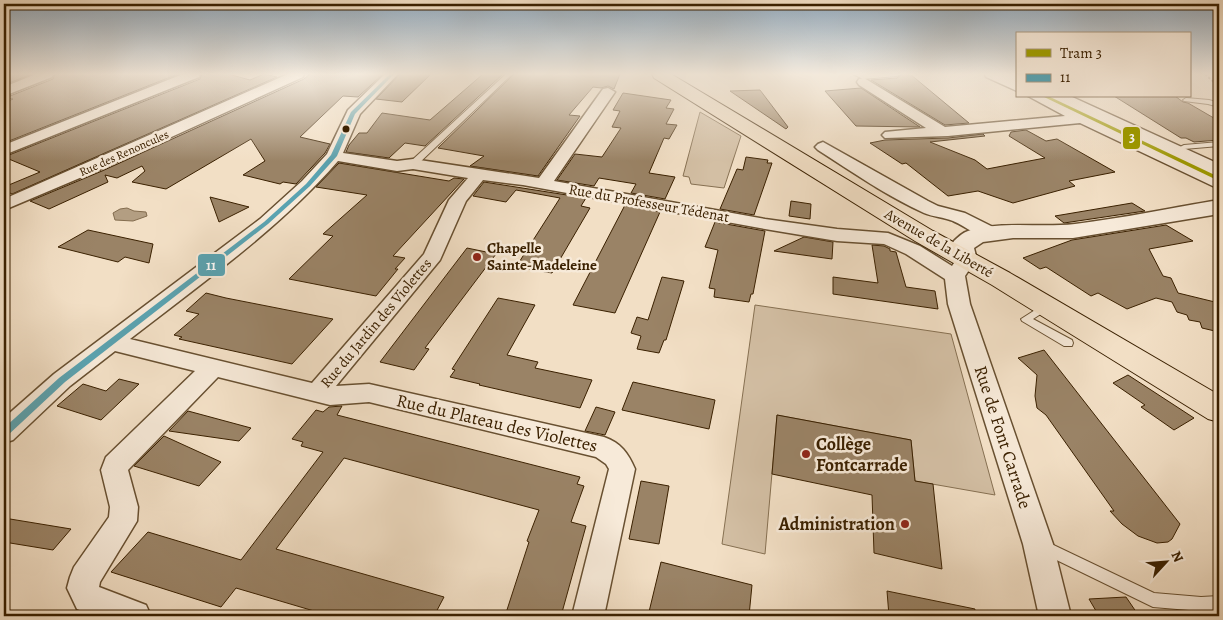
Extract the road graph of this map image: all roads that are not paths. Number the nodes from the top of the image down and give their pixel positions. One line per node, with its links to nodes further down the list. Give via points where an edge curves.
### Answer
1 (122, 103): 16 (street)
2 (234, 103): 23 (street, Rue des Renoncules)
3 (362, 103): 17 (street, via 353,113)
4 (479, 103): 18 (lane)
5 (600, 103): 21 (street)
6 (706, 103): 26 (main road, via 764,140 818,163)
7 (899, 103): 11 (street)
8 (1052, 103): 10 (street)
9 (1066, 103): 10 (street)
10 (1087, 117): 11 (street, via 948,132); 19 (street); 22 (street)
11 (941, 130): 12 (street)
12 (890, 135)
13 (1219, 144): 15 (lane)
14 (823, 147): 25 (street, via 922,205 959,217)
15 (1184, 147)
16 (4, 150)
17 (334, 156): 18 (street, Rue du Professeur Tédenat, via 397,166); 28 (street, via 266,223)
18 (413, 164): 20 (street, Rue du Professeur Tédenat)
19 (1219, 171)
20 (478, 175): 21 (street, Rue du Professeur Tédenat); 31 (street, Rue du Jardin des Violettes, via 458,200 433,256)
21 (544, 183): 26 (street, Rue du Professeur Tédenat, via 765,224 837,235 888,238 913,250)
22 (1219, 184)
23 (4, 205)
24 (1219, 207): 25 (street, via 1073,232)
25 (992, 234): 26 (street, via 976,236)
26 (962, 256): 27 (main road, Avenue de la Liberté); 32 (main road, Avenue de la Liberté, via 1012,274); 35 (street, Rue de Font Carrade, via 959,304)
27 (1036, 312): 29 (lane); 33 (main road, Avenue de la Liberté)
28 (111, 342): 30 (street, Rue du Plateau des Violettes); 34 (street, via 62,380)
29 (1068, 342)
30 (214, 366): 31 (street, Rue du Plateau des Violettes); 37 (street, via 115,465 124,507 123,521 85,577 84,588 88,598)
31 (318, 392): 38 (street, Rue du Plateau des Violettes, via 330,396 369,394 604,448 616,456 622,469)
32 (1219, 400)
33 (1219, 410)
34 (4, 433)
35 (1038, 544): 36 (lane, via 1153,600); 39 (street, Rue de Font Carrade)
36 (1219, 603)
37 (135, 616)
38 (588, 616)
39 (1056, 616)

